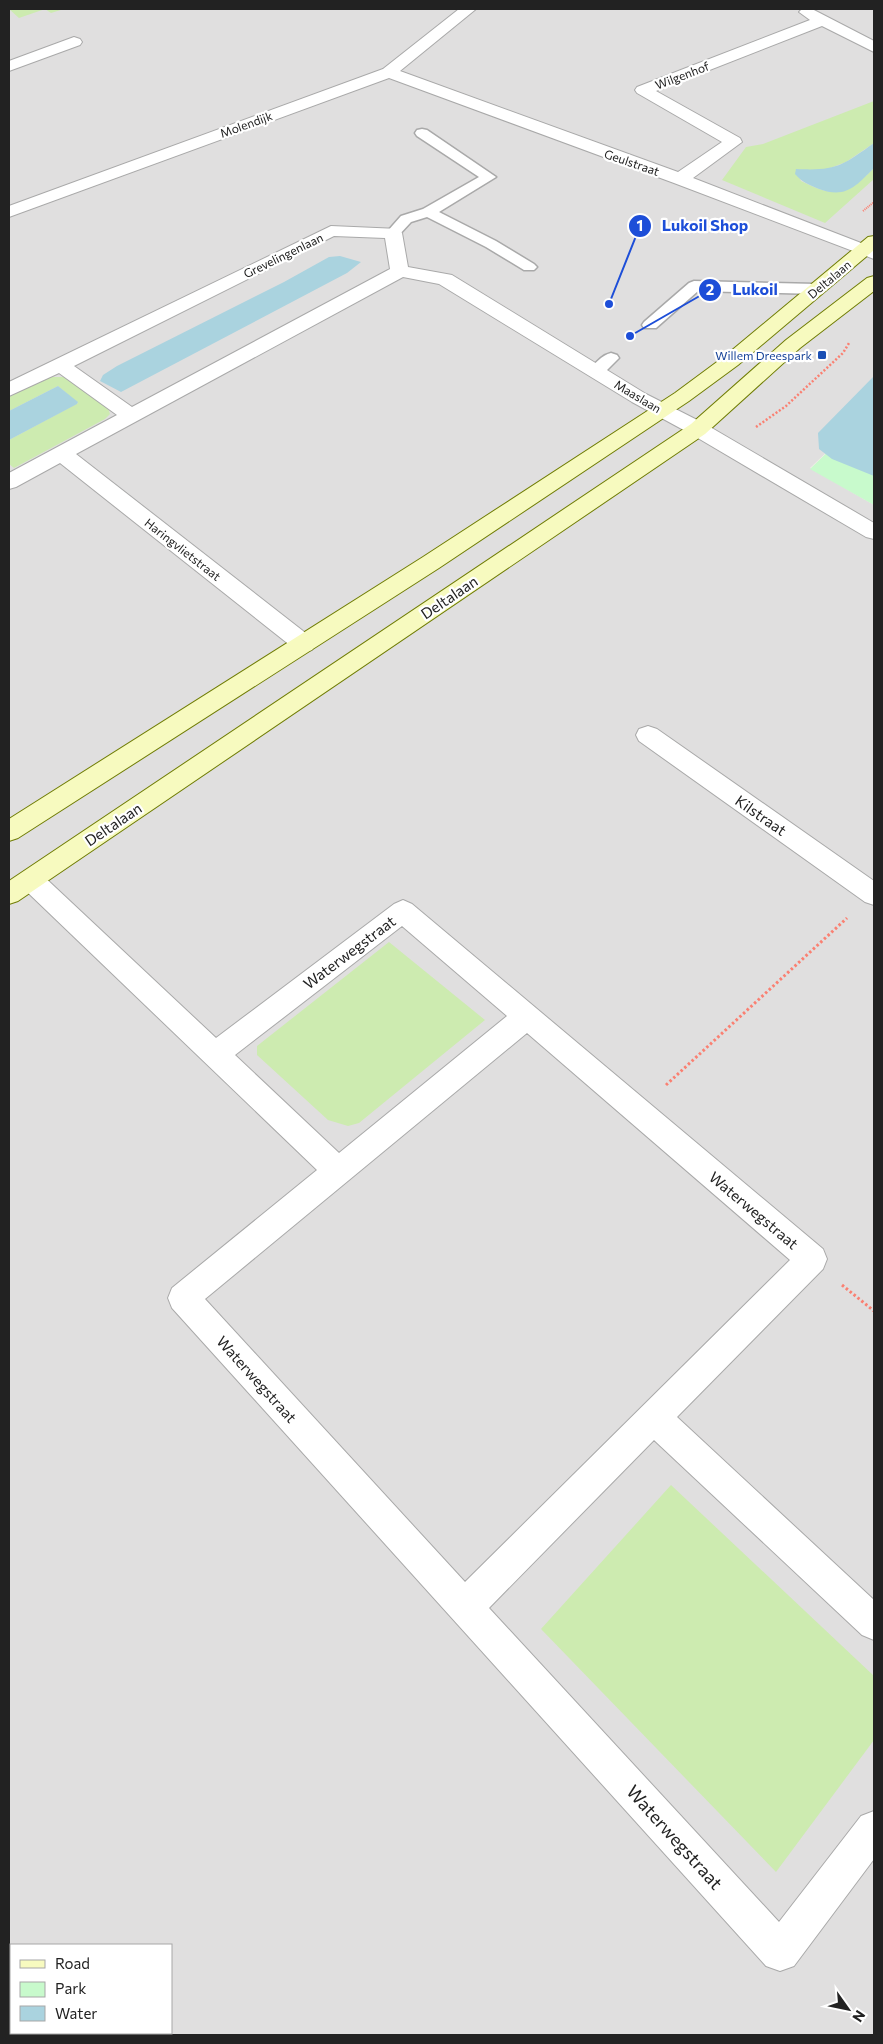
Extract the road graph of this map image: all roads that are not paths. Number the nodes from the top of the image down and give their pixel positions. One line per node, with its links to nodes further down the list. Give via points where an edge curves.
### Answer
1 (468, 9): 7 (street, Molendijk)
2 (801, 9): 3 (street)
3 (823, 20): 5 (street); 9 (street, Wilgenhof, via 643,90 734,142)
4 (74, 42): 6 (street)
5 (874, 47)
6 (9, 66)
7 (390, 72): 9 (street, Geulstraat); 10 (street, Molendijk)
8 (422, 133): 11 (lane, via 488,177)
9 (680, 179): 13 (street, Geulstraat)
10 (9, 212)
11 (428, 212): 12 (lane, via 406,219); 14 (lane, via 491,244)
12 (393, 233): 15 (street); 19 (street, Grevelingenlaan, via 331,231)
13 (870, 249): 17 (street, Deltalaan)
14 (529, 268)
15 (400, 270): 21 (street, Maaslaan, via 445,279 604,364); 22 (street)
16 (874, 282): 23 (street, Deltalaan, via 793,344)
17 (818, 289): 18 (lane, via 694,286); 21 (street, Deltalaan, via 728,362)
18 (650, 325)
19 (60, 364): 20 (street, Grevelingenlaan); 22 (street)
20 (9, 390)
21 (661, 410): 23 (street, Maaslaan); 27 (street, Deltalaan, via 548,488)
22 (131, 416): 24 (street)
23 (698, 429): 26 (street, Maaslaan); 30 (street, Deltalaan)
24 (62, 454): 25 (street); 27 (street, Haringvlietstraat)
25 (9, 482)
26 (874, 532)
27 (304, 644): 29 (street, Deltalaan)
28 (648, 735): 31 (street, Kilstraat)
29 (9, 831)
30 (20, 887): 33 (street)
31 (874, 894)
32 (526, 1018): 33 (street, Waterwegstraat, via 403,911); 34 (street, Waterwegstraat); 35 (street, Waterwegstraat, via 812,1259)
33 (214, 1055): 34 (street)
34 (338, 1171): 36 (street, Waterwegstraat, via 183,1298)
35 (654, 1417): 36 (street, Waterwegstraat); 37 (street)
36 (465, 1607): 38 (street, Waterwegstraat, via 780,1952)
37 (874, 1623)
38 (874, 1830)

